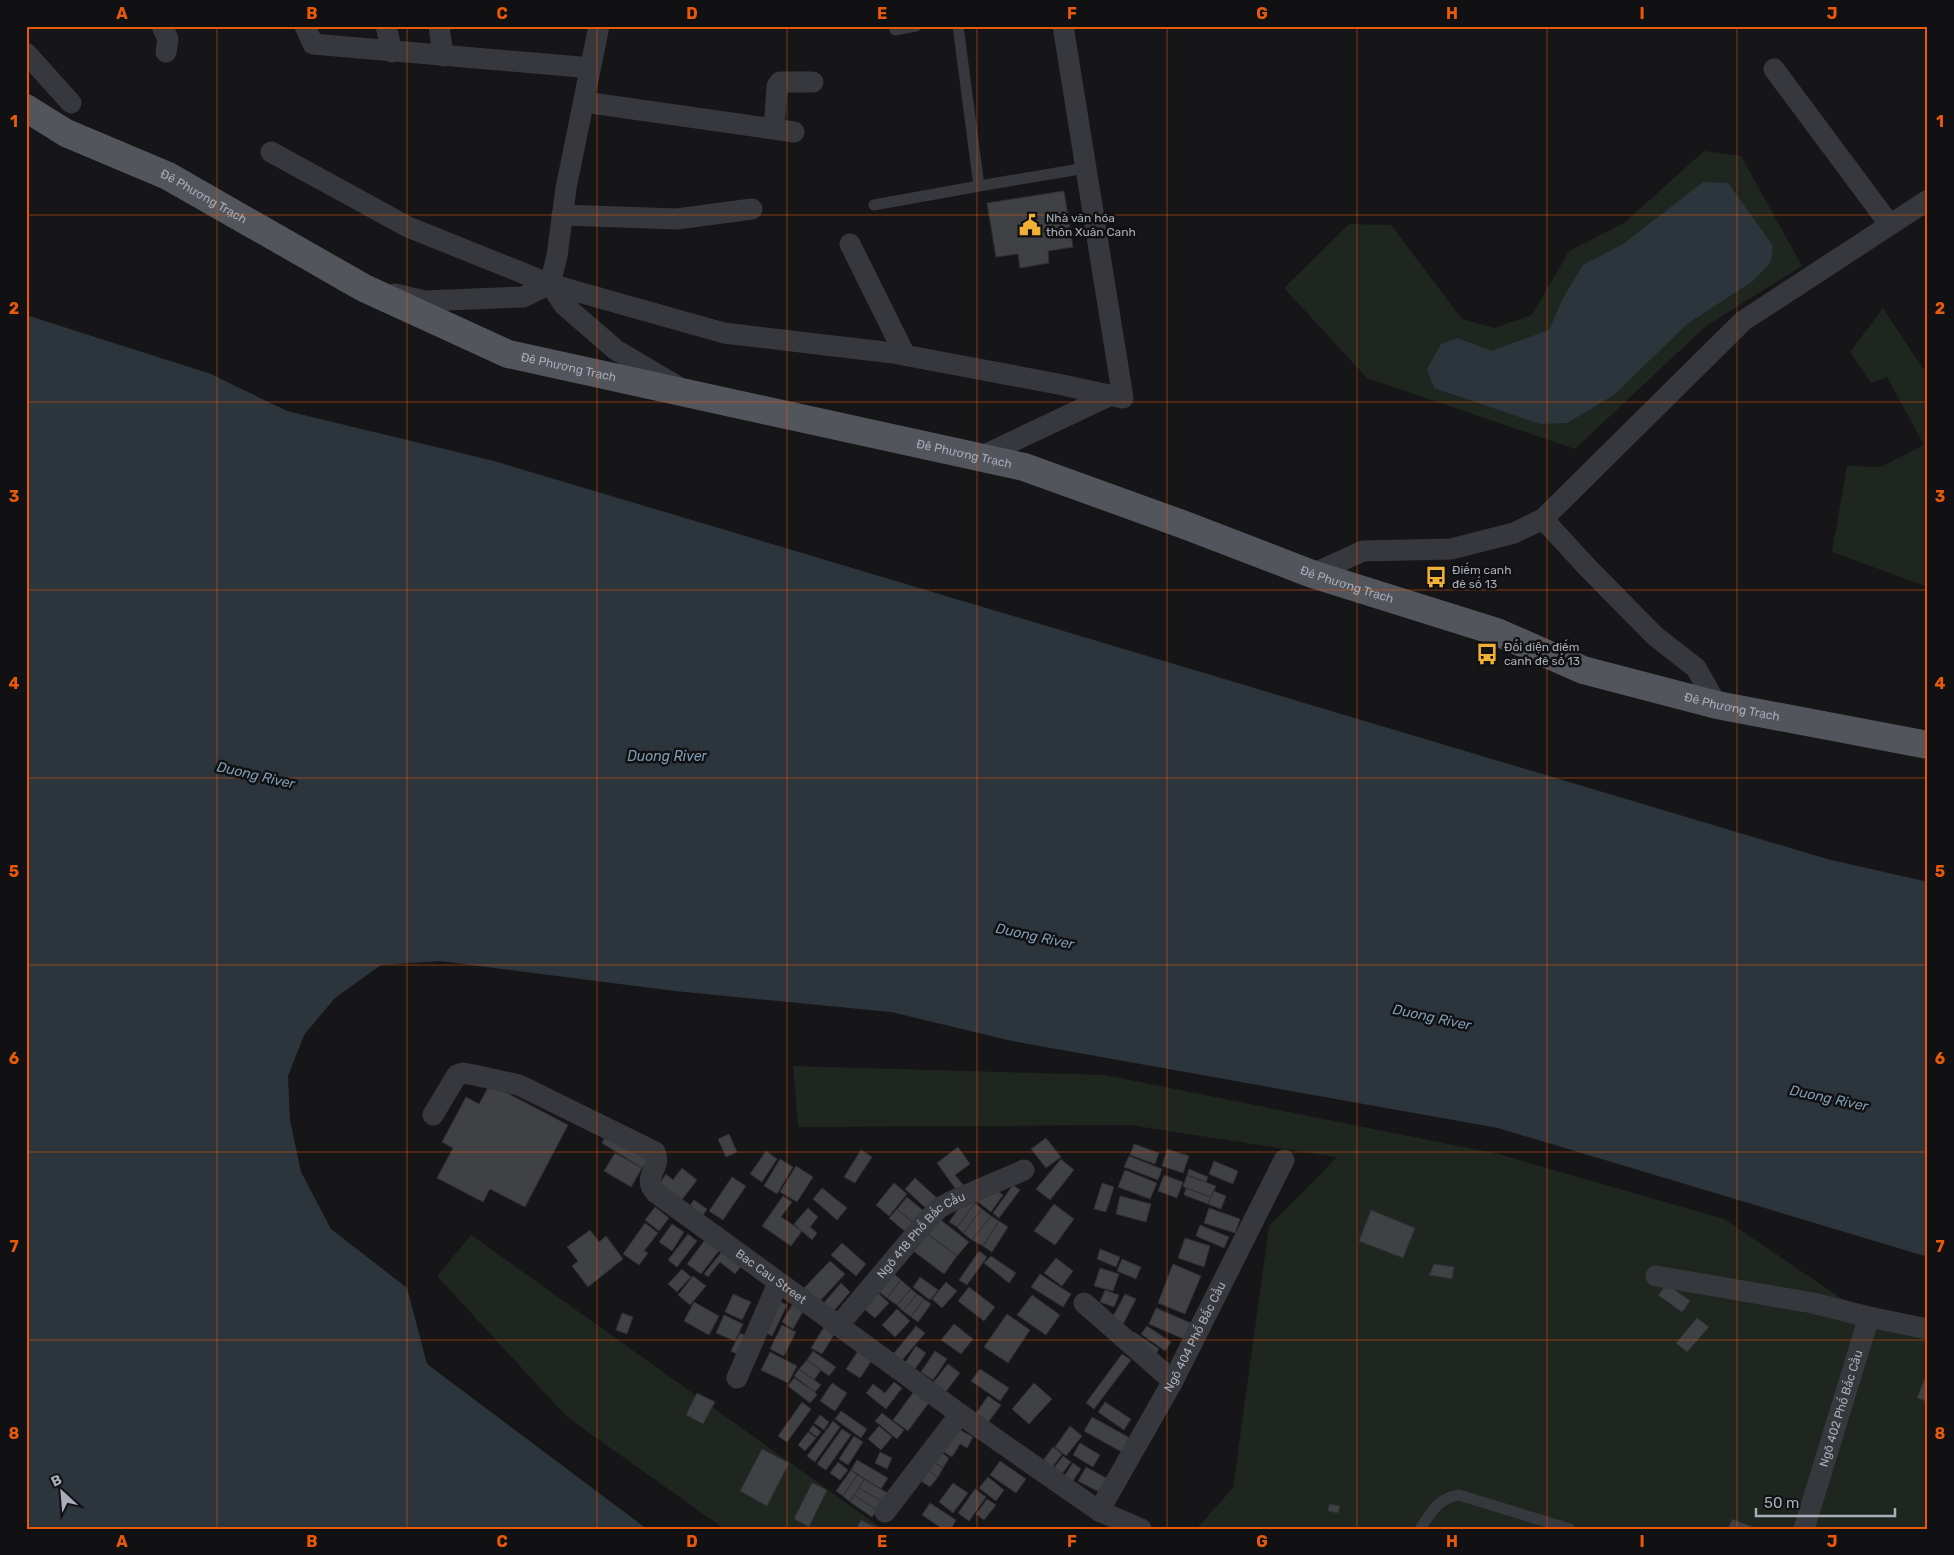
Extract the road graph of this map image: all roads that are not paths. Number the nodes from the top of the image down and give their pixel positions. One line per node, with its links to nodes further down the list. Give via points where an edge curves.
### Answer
1 (162, 26): 10 (street, via 168,39)
2 (305, 26): 11 (street, via 313,44)
3 (386, 26): 11 (street)
4 (439, 26): 13 (street)
5 (599, 26): 15 (street)
6 (916, 26): 9 (lane)
7 (958, 26): 22 (lane)
8 (1063, 26): 21 (street)
9 (894, 30)
10 (166, 52)
11 (392, 52): 13 (street)
12 (26, 53): 18 (street)
13 (443, 56): 15 (street)
14 (1774, 69): 27 (street)
15 (590, 70): 17 (street)
16 (813, 82): 17 (street, via 780,82 777,86 784,130)
17 (584, 102): 26 (street)
18 (71, 103)
19 (26, 108): 30 (main road, Đê Phương Trạch, via 66,133 168,176)
20 (271, 152): 29 (street, via 408,227)
21 (1086, 168): 22 (lane); 33 (street, via 1123,398)
22 (979, 186): 24 (lane)
23 (1928, 200): 27 (street)
24 (874, 205)
25 (752, 210): 26 (street, via 677,219)
26 (562, 215): 29 (street)
27 (1890, 225): 35 (street, via 1743,321)
28 (850, 244): 31 (street)
29 (550, 284): 30 (street, via 523,297 425,301); 31 (street, via 724,334); 32 (street, via 564,304 616,350)
30 (364, 288): 32 (main road, Đê Phương Trạch, via 508,354)
31 (905, 355): 33 (street)
32 (690, 394): 34 (main road, Đê Phương Trạch)
33 (1111, 395): 34 (street)
34 (980, 457): 36 (main road, Đê Phương Trạch, via 1024,467)
35 (1544, 518): 36 (street, via 1514,532 1451,549 1363,552); 37 (street, via 1655,636 1696,668)
36 (1312, 574): 37 (main road, Đê Phương Trạch, via 1497,632 1583,670)
37 (1717, 705): 38 (main road, Đê Phương Trạch)
38 (1928, 745)
39 (433, 1115): 43 (street, Bac Cau Street, via 457,1075 474,1075 519,1085 655,1152 657,1160 649,1181 653,1189)
40 (1284, 1160): 49 (street, Ngõ 404 Phố Bắc Cầu)
41 (1024, 1170): 46 (street, Ngõ 418 Phố Bắc Cầu, via 939,1208)
42 (1656, 1276): 45 (street, via 1813,1303)
43 (778, 1283): 46 (street, Bac Cau Street); 48 (street)
44 (1084, 1303): 49 (street)
45 (1869, 1317): 47 (street); 56 (street, Ngõ 402 Phố Bắc Cầu)
46 (838, 1326): 50 (street, Bac Cau Street)
47 (1928, 1329)
48 (737, 1378)
49 (1173, 1381): 51 (street, Ngõ 404 Phố Bắc Cầu)
50 (960, 1414): 51 (street, Bac Cau Street); 52 (street)
51 (1099, 1511): 53 (street, Bac Cau Street)
52 (885, 1512)
53 (1141, 1529)
54 (1420, 1529): 55 (lane, via 1437,1504 1459,1495)
55 (1570, 1529)
56 (1804, 1529)

